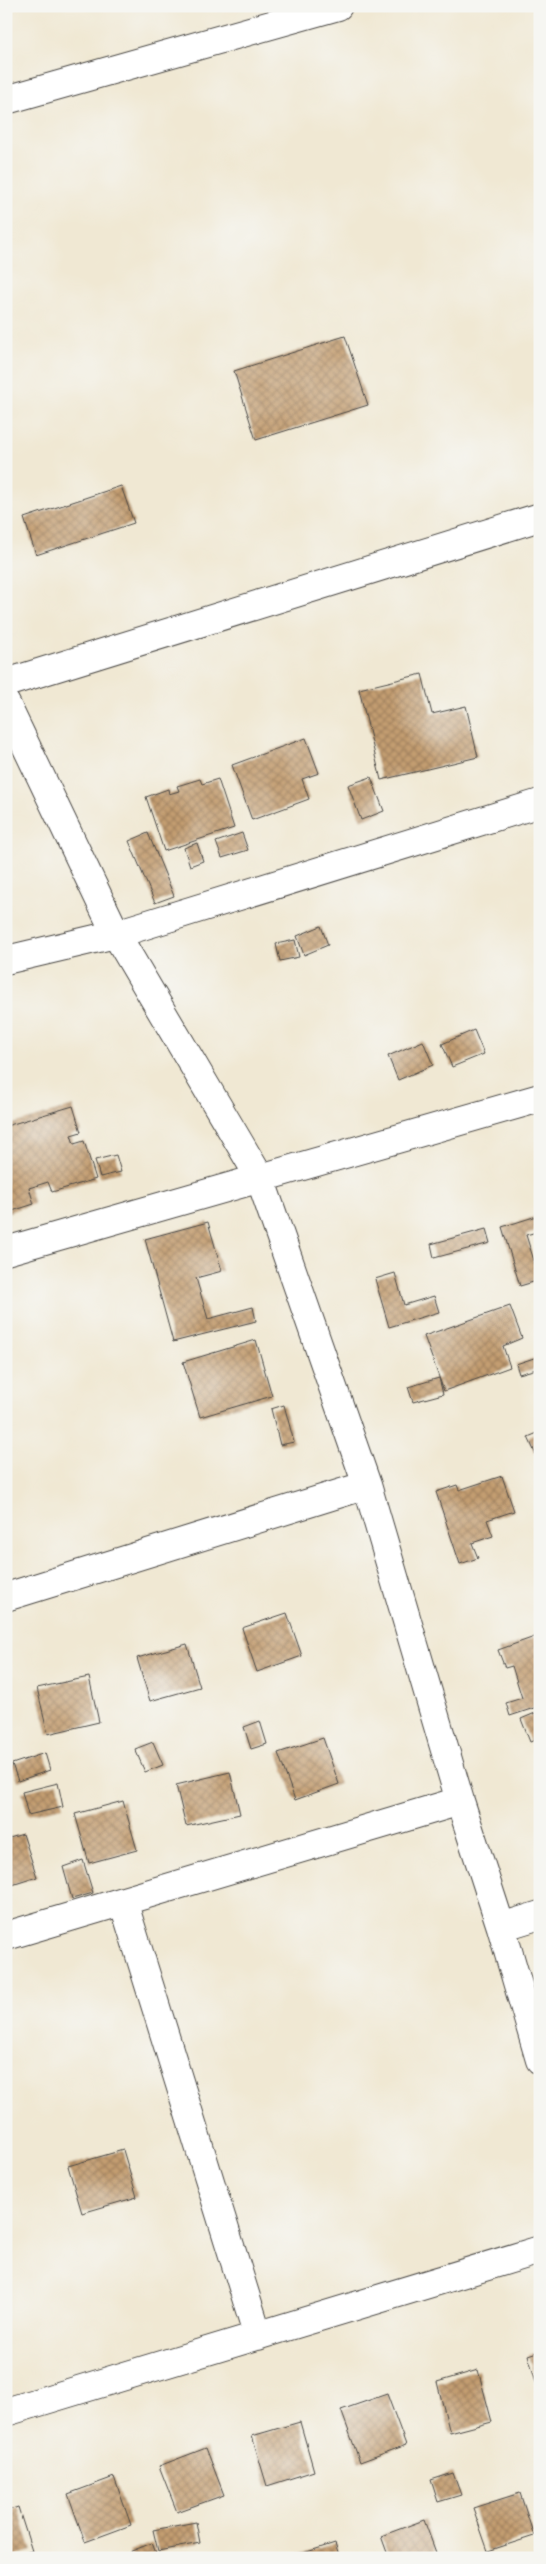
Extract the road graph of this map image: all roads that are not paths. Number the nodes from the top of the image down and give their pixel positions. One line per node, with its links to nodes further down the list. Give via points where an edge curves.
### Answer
1 (338, 6): 2 (street)
2 (6, 100)
3 (540, 517): 4 (street)
4 (6, 683)
5 (6, 704): 7 (street)
6 (540, 803): 7 (street)
7 (116, 934): 8 (street); 10 (street)
8 (6, 960)
9 (540, 1098): 10 (street)
10 (260, 1178): 11 (street); 12 (street)
11 (6, 1251)
12 (367, 1485): 13 (street); 14 (street)
13 (6, 1597)
14 (460, 1801): 15 (street); 17 (street)
15 (123, 1901): 18 (street); 21 (street)
16 (540, 1915): 17 (street)
17 (501, 1927): 19 (street)
18 (6, 1936)
19 (540, 2060)
20 (540, 2250): 21 (street)
21 (258, 2336): 22 (street)
22 (6, 2412)

